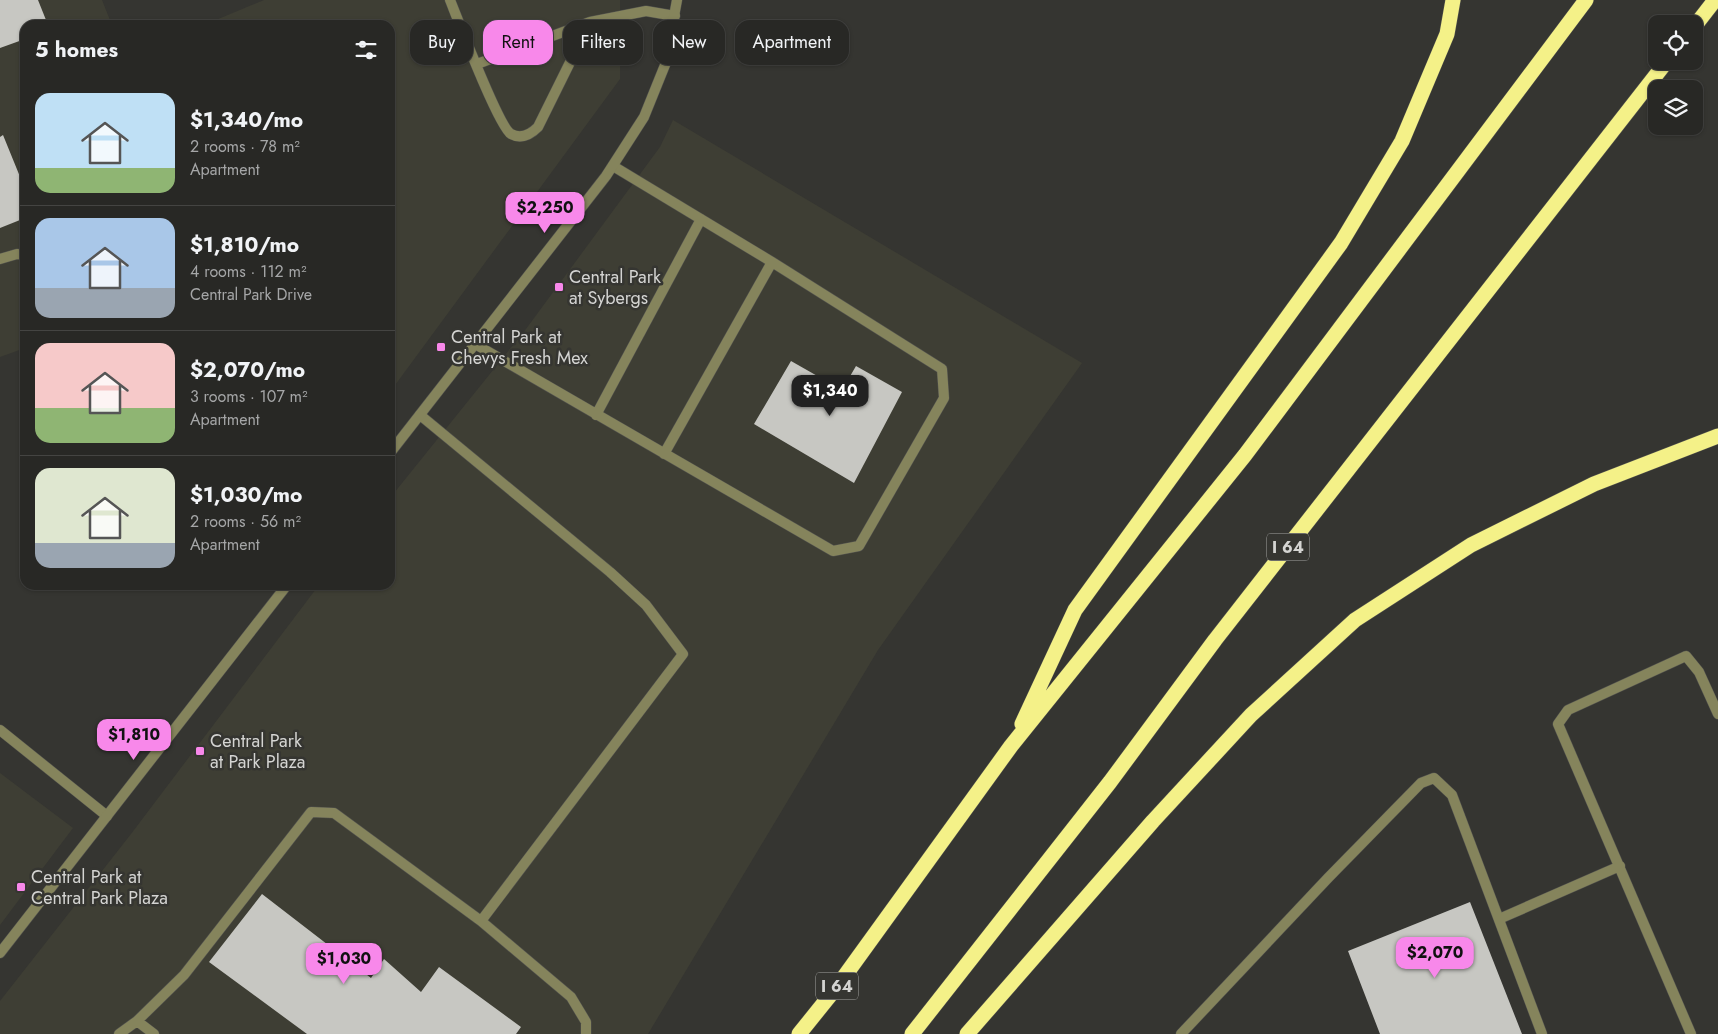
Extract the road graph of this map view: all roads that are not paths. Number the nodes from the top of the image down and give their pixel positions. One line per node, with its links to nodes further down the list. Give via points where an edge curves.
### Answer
1 (450, 0): 10 (street)
2 (677, 0): 7 (street)
3 (1453, 0): 27 (highway, via 1447,34 1402,141 1341,244 1075,610)
4 (1586, 0): 27 (highway, I 64, via 1245,455)
5 (1715, 0): 6 (highway)
6 (1703, 15)
7 (675, 16): 8 (street, via 646,11); 13 (street, via 665,65 644,118)
8 (600, 20)
9 (563, 32): 10 (street)
10 (476, 64): 11 (street, via 505,128 517,136 530,134 538,127)
11 (569, 65)
12 (1660, 70): 38 (highway, I 64)
13 (612, 166): 14 (street); 18 (street)
14 (701, 219): 17 (street); 20 (street)
15 (20, 254): 16 (street)
16 (0, 259)
17 (772, 262): 23 (street); 23 (street, via 942,369 944,398 859,546 833,551)
18 (475, 344): 19 (street); 20 (street)
19 (420, 414): 22 (street); 31 (street, via 610,572 646,605 684,654)
20 (596, 414): 23 (street)
21 (1718, 436): 39 (highway, via 1594,484 1471,545 1355,620 1245,722 1153,821)
22 (395, 446)
23 (664, 454)
24 (283, 590): 28 (street)
25 (1718, 714): 29 (street, via 1699,672 1686,656 1568,710 1558,724)
26 (0, 730): 28 (street)
27 (1011, 746): 37 (highway, I 64, via 836,988)
28 (107, 816): 32 (street)
29 (1620, 866): 30 (street); 42 (street)
30 (1499, 919): 40 (street, via 1452,795 1434,778 1421,783); 41 (street)
31 (481, 921): 33 (street, via 334,813 311,812 184,975); 36 (street, via 572,997 586,1022)
32 (0, 953)
33 (137, 1020): 34 (street); 35 (street)
34 (119, 1034)
35 (154, 1034)
36 (586, 1034)
37 (799, 1034)
38 (912, 1034)
39 (968, 1034)
40 (1181, 1034)
41 (1542, 1034)
42 (1691, 1034)

